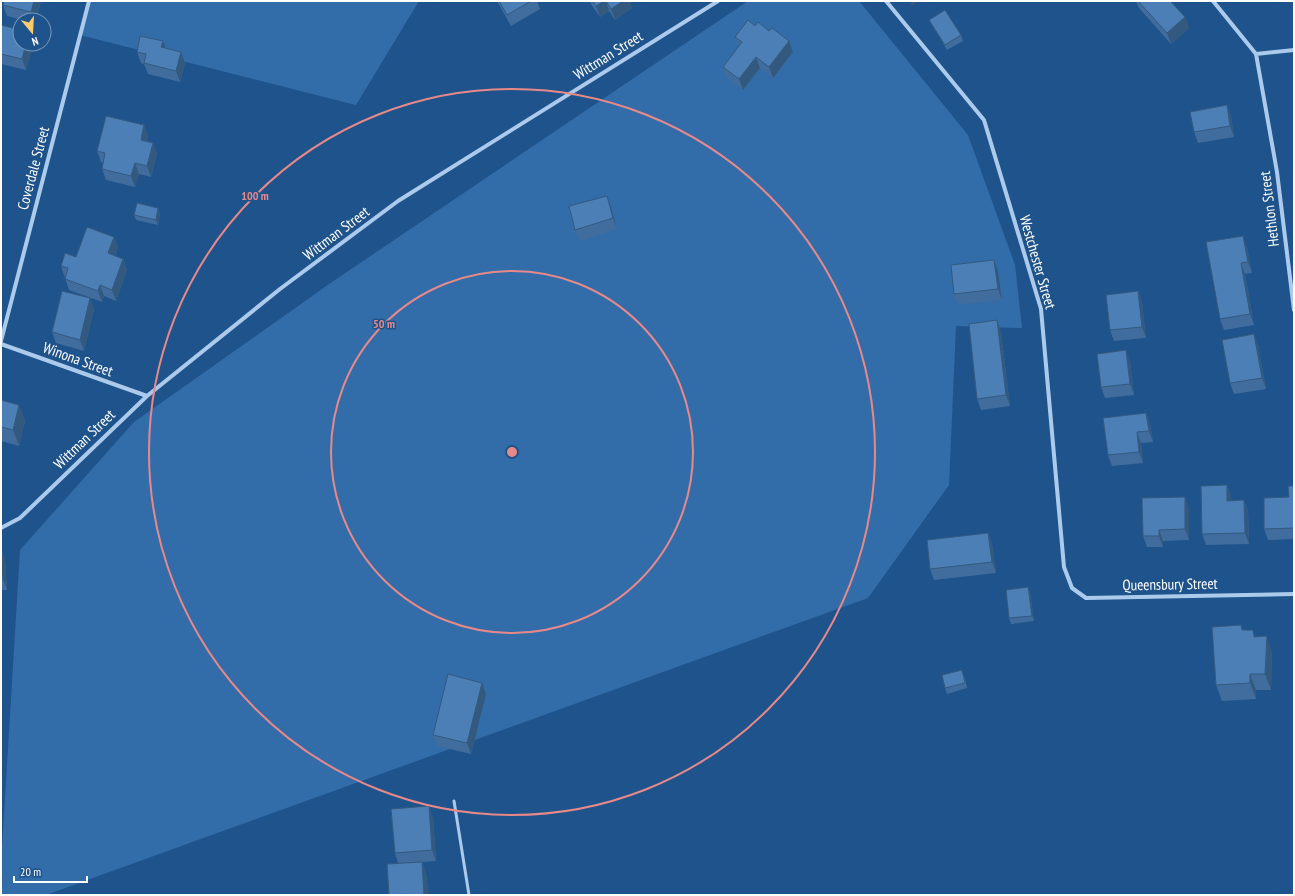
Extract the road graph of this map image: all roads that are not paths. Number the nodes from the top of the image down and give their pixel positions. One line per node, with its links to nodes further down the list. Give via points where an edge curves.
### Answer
1 (89, 1): 8 (street, Coverdale Street)
2 (718, 1): 9 (street, Wittman Street, via 398,201 280,289)
3 (886, 1): 11 (street, Westchester Street, via 984,120 1041,309)
4 (1213, 1): 6 (street, Hethlon Street)
5 (1294, 50): 6 (street)
6 (1256, 54): 7 (street, Hethlon Street, via 1277,172)
7 (1294, 310)
8 (1, 342): 9 (street, Winona Street)
9 (147, 396): 10 (street, Wittman Street, via 20,518)
10 (1, 528)
11 (1064, 567): 12 (street, Queensbury Street, via 1072,588 1086,598)
12 (1294, 594)
13 (454, 801): 14 (lane)
14 (469, 895)

